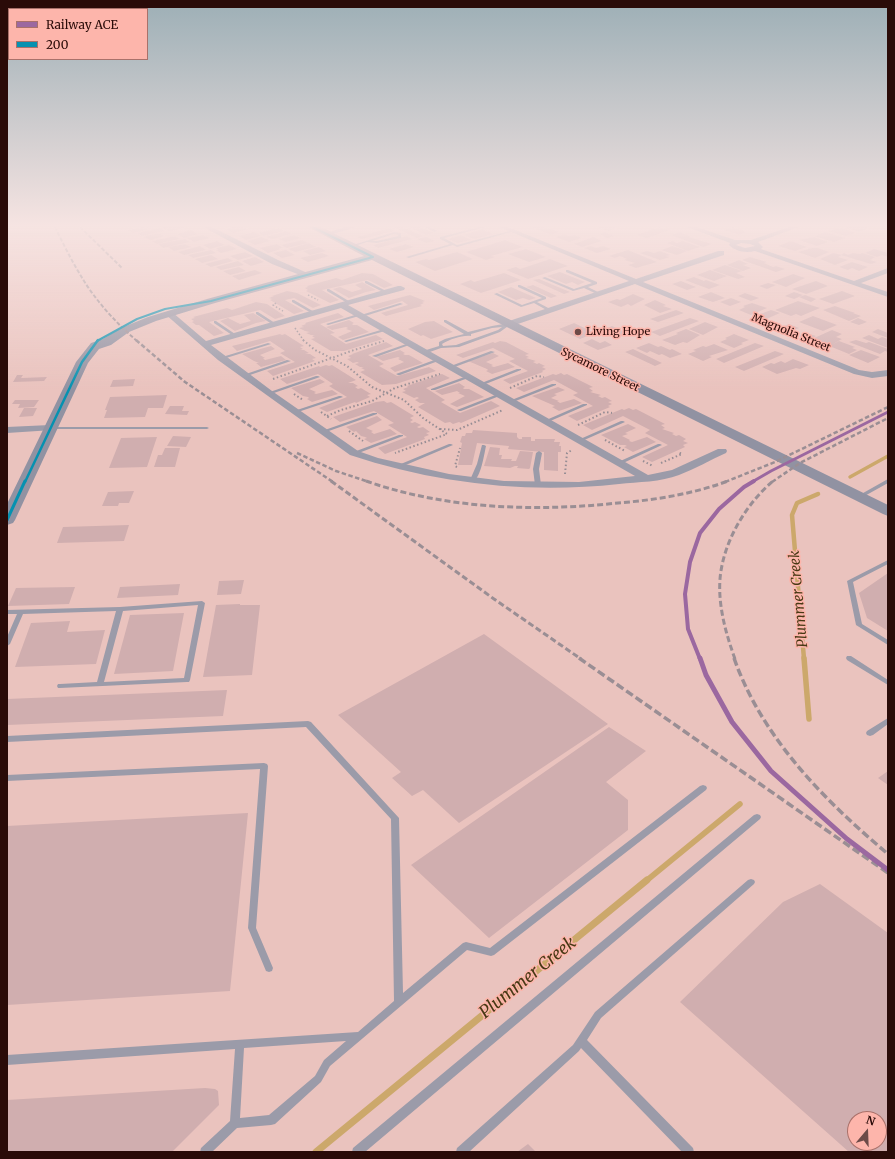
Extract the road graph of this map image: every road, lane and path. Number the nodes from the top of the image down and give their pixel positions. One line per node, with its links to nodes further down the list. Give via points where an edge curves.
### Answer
1 (285, 281): 18 (street)
2 (422, 281): 33 (street, Sycamore Street)
3 (552, 281): 11 (lane, via 574,290)
4 (591, 281): 11 (lane, via 596,283)
5 (849, 281): 9 (street)
6 (860, 281): 9 (street)
7 (366, 282): 14 (lane)
8 (637, 282): 16 (street); 56 (street, Magnolia Street, via 857,372 872,375)
9 (855, 283): 17 (street)
10 (519, 286): 20 (lane, via 545,298)
11 (585, 287): 16 (lane)
12 (401, 288): 14 (street)
13 (328, 290): 22 (lane)
14 (386, 292): 22 (street)
15 (496, 294): 20 (lane, via 522,306)
16 (600, 294): 24 (street)
17 (888, 295)
18 (211, 301): 28 (street); 36 (street, via 198,301 164,310)
19 (293, 301): 27 (lane)
20 (534, 302): 24 (lane)
21 (276, 303): 25 (path, via 273,305)
22 (346, 304): 27 (street); 29 (street)
23 (401, 304): 29 (lane)
24 (551, 311): 33 (street)
25 (286, 312)
26 (256, 313): 34 (lane)
27 (314, 313): 34 (street)
28 (169, 314): 36 (street); 43 (street)
29 (360, 316): 32 (lane); 37 (street)
30 (446, 321): 38 (lane)
31 (215, 322): 39 (lane)
32 (328, 324)
33 (509, 324): 38 (lane); 40 (lane, via 499,331); 114 (street, Sycamore Street)
34 (276, 325): 39 (street)
35 (293, 327): 51 (path, via 309,345)
36 (123, 328): 82 (street, via 107,342 95,346 82,362)
37 (384, 330): 42 (lane); 45 (street)
38 (469, 334): 40 (lane); 46 (lane, via 446,340 440,343)
39 (236, 336): 43 (street)
40 (476, 339): 46 (lane, via 457,346)
41 (388, 340): 51 (path)
42 (346, 342)
43 (204, 344): 50 (street)
44 (269, 344): 50 (lane)
45 (410, 344): 47 (street); 49 (lane)
46 (441, 347): 47 (lane)
47 (424, 352): 52 (street)
48 (493, 352): 54 (lane)
49 (374, 356)
50 (221, 358): 58 (street)
51 (332, 359): 62 (path); 68 (path, via 352,370 372,387)
52 (439, 360): 54 (street); 57 (lane)
53 (289, 361): 58 (lane)
54 (447, 369): 60 (street); 68 (path)
55 (519, 370): 63 (lane)
56 (888, 373)
57 (398, 374)
58 (245, 375): 67 (street)
59 (318, 377): 67 (lane)
60 (469, 377): 63 (street); 66 (lane)
61 (544, 377): 65 (path, via 537,376)
62 (273, 379)
63 (481, 384): 69 (street)
64 (554, 385): 71 (lane)
65 (510, 388)
66 (433, 389)
67 (269, 393): 75 (street)
68 (386, 393): 78 (path, via 372,401); 84 (path, via 404,400)
69 (500, 395): 71 (street); 73 (lane)
70 (341, 397): 75 (lane)
71 (511, 401): 79 (street)
72 (585, 405): 79 (lane)
73 (459, 410)
74 (503, 410): 86 (path)
75 (296, 411): 87 (street)
76 (612, 413): 81 (path, via 605,412)
77 (375, 414): 87 (lane)
78 (327, 416)
79 (546, 421): 92 (street)
80 (622, 422): 92 (lane)
81 (578, 425)
82 (50, 428): 83 (lane); 85 (street); 116 (street)
83 (207, 428)
84 (439, 429): 86 (path); 89 (path)
85 (7, 430)
86 (457, 430): 88 (path)
87 (324, 431): 100 (street)
88 (454, 433)
89 (447, 434): 91 (path); 102 (path)
90 (401, 436): 100 (lane)
91 (451, 436)
92 (580, 440): 103 (street)
93 (451, 445): 105 (lane)
94 (660, 445): 103 (lane)
95 (484, 446): 106 (lane)
96 (460, 447): 106 (path, via 455,466)
97 (572, 450): 108 (path, via 567,453)
98 (722, 451): 110 (street, via 675,473)
99 (678, 452): 104 (path, via 682,454)
100 (354, 453): 105 (street)
101 (539, 453): 107 (lane)
102 (388, 456)
103 (619, 463): 110 (street)
104 (661, 464)
105 (399, 466): 111 (street)
106 (478, 469): 111 (lane)
107 (537, 474): 108 (path); 113 (lane)
108 (565, 474): 109 (path)
109 (572, 474)
110 (646, 478): 113 (street, via 579,485)
111 (473, 480): 113 (street)
112 (888, 481): 114 (lane)
113 (538, 485)
114 (859, 497): 115 (street, Sycamore Street)
115 (888, 511)
116 (7, 520)
117 (888, 562): 121 (lane, via 850,581 859,625)
118 (120, 609): 120 (lane); 125 (lane); 125 (lane, via 202,603 187,680)
119 (7, 612): 120 (lane)
120 (21, 612): 122 (lane)
121 (888, 643)
122 (7, 644)
123 (849, 658): 124 (lane)
124 (888, 683)
125 (100, 684): 126 (lane)
126 (60, 686)
127 (888, 721): 128 (lane)
128 (870, 733)
129 (7, 739): 135 (lane, via 308,724 396,818)
130 (7, 778): 134 (lane, via 264,766 252,928)
131 (703, 788): 135 (lane, via 491,952 466,946)
132 (757, 817): 142 (lane)
133 (751, 882): 137 (lane, via 598,1015)
134 (269, 968)
135 (399, 1003): 136 (lane)
136 (360, 1036): 138 (lane); 140 (lane, via 327,1062 318,1079 271,1120)
137 (581, 1041): 143 (lane); 144 (lane)
138 (240, 1044): 139 (lane); 140 (lane)
139 (7, 1060)
140 (235, 1123): 141 (lane)
141 (205, 1152)
142 (357, 1152)
143 (462, 1152)
144 (688, 1152)

